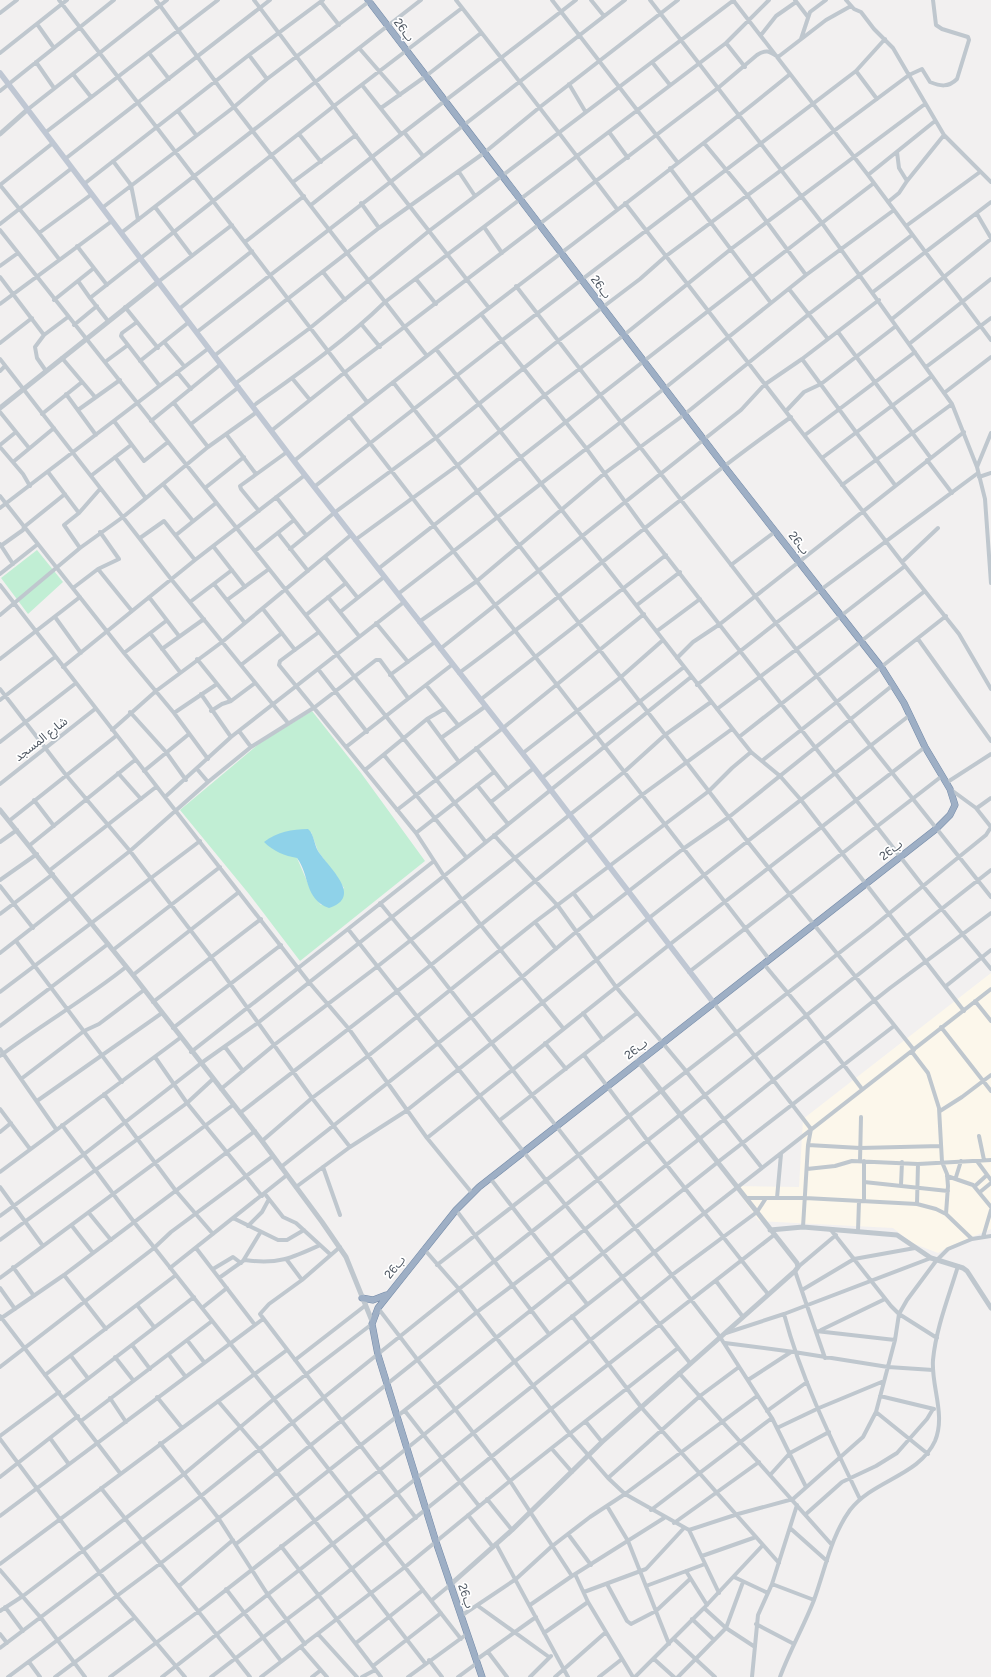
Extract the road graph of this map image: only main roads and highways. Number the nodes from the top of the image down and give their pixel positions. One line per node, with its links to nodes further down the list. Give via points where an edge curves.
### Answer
1 (369, 1): 3 (highway, 26ب, via 644,362 882,668 910,715 954,800 950,815 936,829)
2 (0, 73): 3 (main road, via 286,452 523,753)
3 (713, 1002): 4 (highway, 26ب, via 472,1193)
4 (387, 1295): 5 (highway, via 373,1300); 6 (highway, 26ب, via 372,1323 378,1355 436,1542)
5 (362, 1298)
6 (482, 1677)

